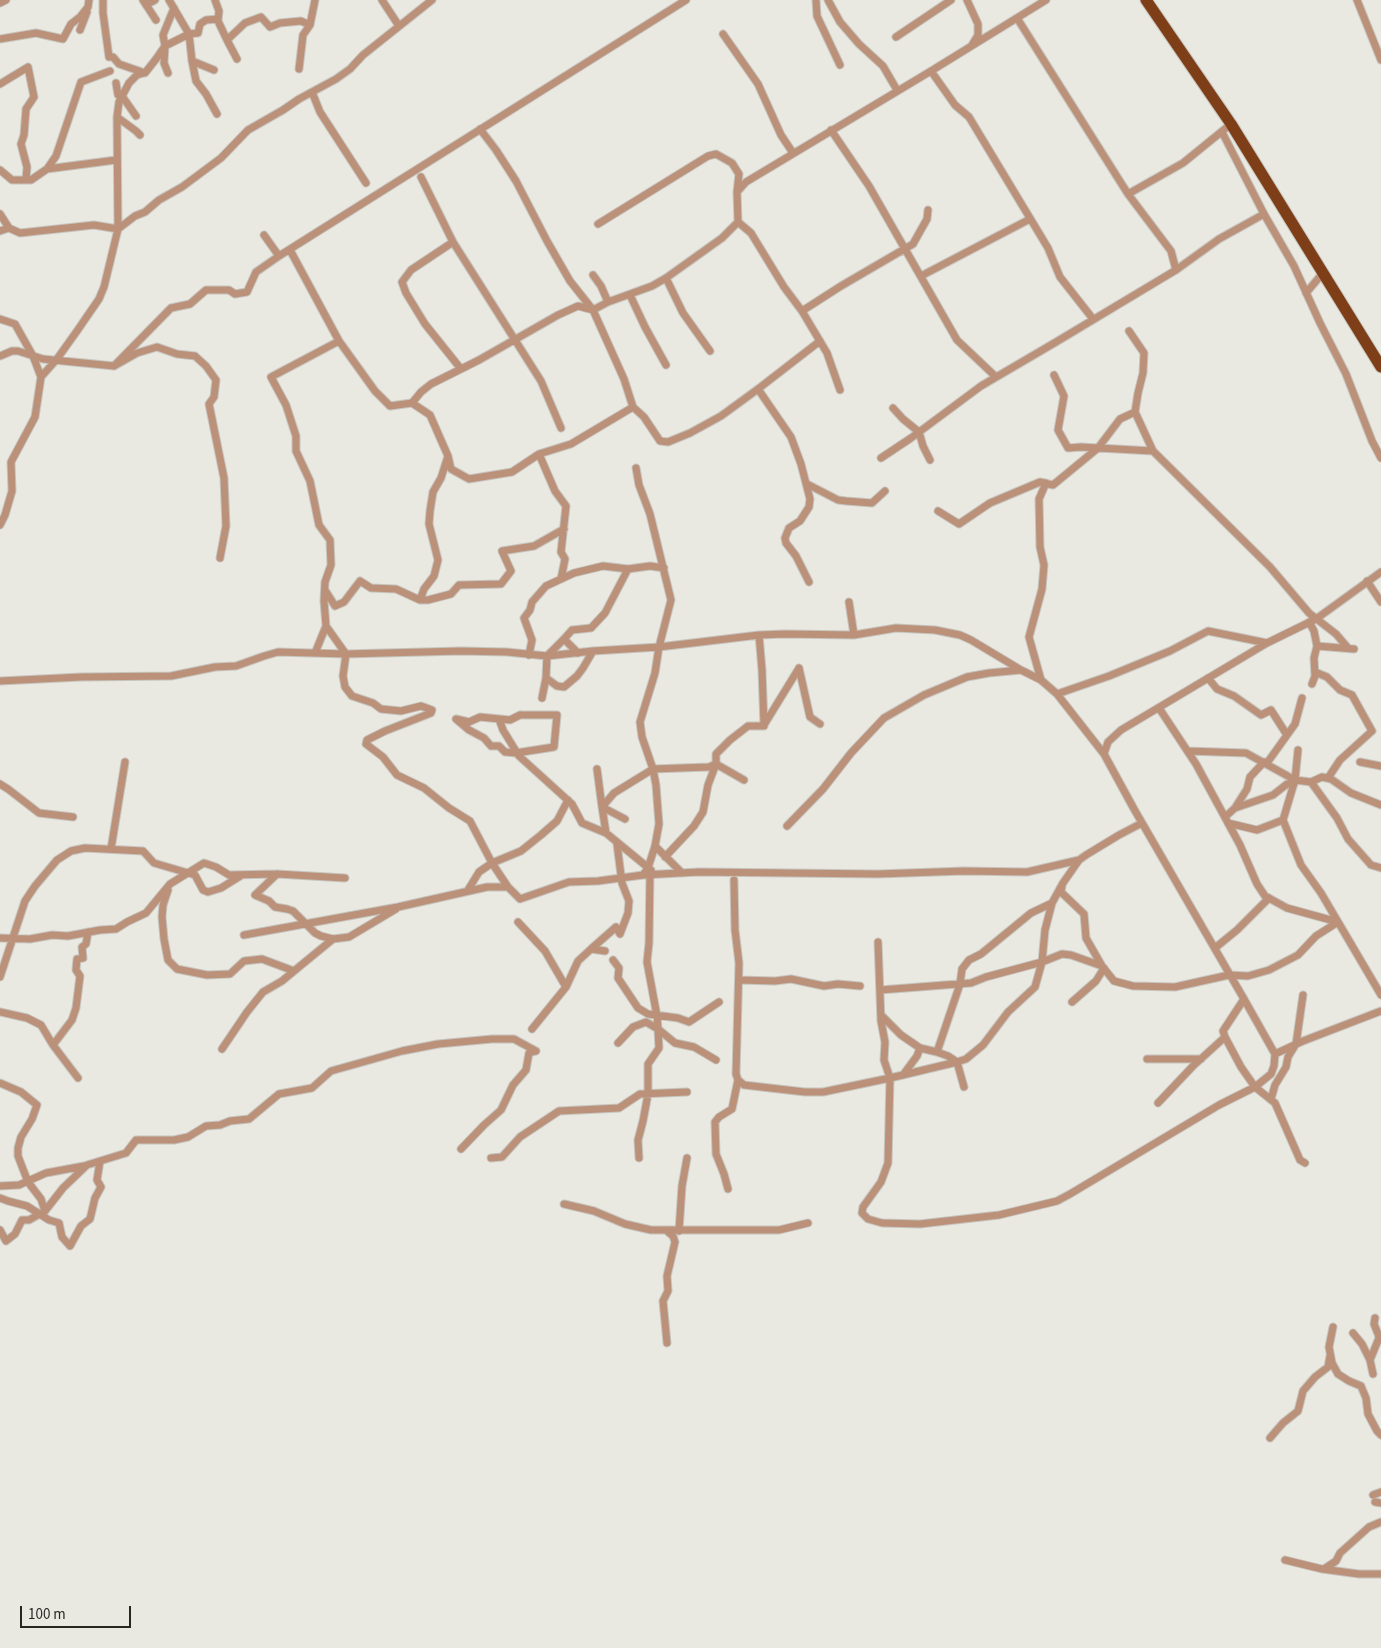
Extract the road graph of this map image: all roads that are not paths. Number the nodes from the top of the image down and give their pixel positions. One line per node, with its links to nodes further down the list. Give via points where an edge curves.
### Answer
1 (6, 0): 17 (street)
2 (103, 0): 42 (street, via 109,57)
3 (155, 0): 19 (street)
4 (170, 0): 20 (street)
5 (215, 0): 23 (street)
6 (315, 0): 24 (street)
7 (382, 0): 25 (street)
8 (432, 0): 25 (street)
9 (686, 0): 53 (street, via 670,6)
10 (816, 0): 37 (street, via 817,16)
11 (828, 0): 46 (street, via 840,22 883,66)
12 (951, 0): 29 (street)
13 (967, 0): 33 (street, via 978,24 978,35)
14 (1046, 0): 21 (street)
15 (1146, 0): 52 (highway)
16 (1357, 0): 35 (street)
17 (0, 2)
18 (89, 3): 26 (street); 30 (street, via 63,39 36,33)
19 (144, 3): 22 (street)
20 (174, 8): 27 (street); 32 (street, via 163,35)
21 (1017, 18): 33 (street); 65 (street)
22 (156, 20)
23 (218, 20): 27 (street, via 206,20 200,24 198,33); 31 (street)
24 (310, 25): 31 (street, via 300,21 270,27 262,18 245,23); 38 (street, via 303,35)
25 (399, 26): 47 (street, via 350,69)
26 (80, 30)
27 (189, 34): 32 (street); 36 (street)
28 (723, 34): 57 (street, via 758,84 781,135)
29 (896, 37)
30 (0, 39)
31 (226, 40): 34 (street)
32 (165, 46): 42 (street); 43 (street, via 164,63)
33 (971, 46): 41 (street)
34 (237, 59)
35 (1381, 60)
36 (192, 61): 39 (street); 49 (street, via 196,81)
37 (840, 65)
38 (299, 69)
39 (214, 70)
40 (110, 71): 59 (street, via 81,82 56,156)
41 (931, 71): 46 (street); 69 (street, via 955,105 969,117)
42 (145, 73): 48 (street, via 137,75)
43 (168, 73)
44 (0, 84): 62 (street, via 28,67 34,97 26,110 21,144 27,167)
45 (116, 84): 48 (street, via 118,95)
46 (897, 90): 54 (street)
47 (312, 92): 63 (street, via 320,112); 73 (street, via 248,130 221,158)
48 (122, 96): 50 (street); 51 (street)
49 (217, 114)
50 (136, 116)
51 (117, 117): 56 (street); 58 (street)
52 (1231, 124): 55 (street); 81 (highway)
53 (480, 129): 78 (street); 88 (street, via 516,181 570,281)
54 (831, 130): 57 (street); 77 (street, via 870,186)
55 (1222, 132): 65 (street, via 1183,162); 68 (street)
56 (140, 135)
57 (793, 153): 64 (street, via 746,182)
58 (116, 160): 59 (street); 73 (street)
59 (48, 169): 62 (street)
60 (0, 170): 62 (street, via 12,180)
61 (421, 177): 76 (street)
62 (26, 180)
63 (366, 183)
64 (737, 192): 70 (street); 71 (street, via 739,174 732,163 716,154)
65 (1128, 194): 80 (street, via 1170,252)
66 (928, 210): 77 (street, via 927,219 913,244)
67 (0, 214): 72 (street)
68 (1264, 214): 80 (street, via 1219,239); 85 (street)
69 (1030, 219): 83 (street); 91 (street, via 1048,248 1060,277)
70 (738, 222): 84 (street, via 722,238); 89 (street, via 751,233)
71 (598, 224)
72 (9, 228): 73 (street, via 20,233 94,225); 74 (street)
73 (118, 229): 99 (street, via 101,294)
74 (0, 231)
75 (264, 234): 79 (street)
76 (453, 242): 93 (street); 103 (street, via 411,270 402,282 425,324)
77 (904, 248): 83 (street); 89 (street)
78 (290, 250): 79 (street); 94 (street)
79 (279, 256): 101 (street, via 256,272 247,292 235,294 230,290 206,290 190,304 171,308)
80 (1176, 270): 91 (street)
81 (1322, 274): 85 (street); 102 (highway)
82 (593, 275): 87 (street)
83 (921, 276): 105 (street, via 958,340)
84 (666, 278): 86 (street); 96 (street, via 683,313)
85 (1306, 293): 120 (street, via 1346,374)
86 (630, 295): 87 (street); 100 (street)
87 (608, 302): 88 (street)
88 (594, 310): 93 (street, via 578,306); 110 (street)
89 (802, 311): 95 (street)
90 (0, 319): 98 (street, via 15,324)
91 (1093, 319): 105 (street)
92 (1129, 331): 112 (street, via 1144,353)
93 (514, 340): 103 (street); 113 (street, via 541,381)
94 (339, 341): 109 (street, via 375,391 390,406); 138 (street, via 271,377 286,405 296,436 296,451 310,481 319,526 330,540 331,565)
95 (820, 341): 107 (street); 108 (street)
96 (710, 351)
97 (0, 356): 98 (street, via 16,351)
98 (33, 356): 99 (street); 106 (street)
99 (57, 359): 101 (street); 106 (street)
100 (666, 365)
101 (114, 366): 131 (street, via 137,353 157,348 195,356 216,380 214,397 209,404 224,478 226,526)
102 (1381, 367)
103 (461, 369): 109 (street, via 421,392)
104 (1054, 376): 115 (street, via 1064,396 1058,430 1068,448)
105 (996, 377): 114 (street)
106 (41, 378): 129 (street, via 35,417 11,462 12,491)
107 (758, 389): 110 (street, via 710,423 668,442 660,441 644,416); 123 (street, via 791,437)
108 (840, 390)
109 (412, 403): 118 (street, via 430,415)
110 (633, 407): 117 (street, via 571,444)
111 (893, 408): 114 (street)
112 (1135, 412): 115 (street, via 1120,419); 116 (street)
113 (561, 428)
114 (919, 432): 119 (street); 121 (street)
115 (1098, 448): 116 (street); 124 (street, via 1053,485)
116 (1153, 451): 142 (street, via 1270,567)
117 (539, 454): 118 (street, via 512,472 469,479 451,469); 130 (street, via 555,491 566,506)
118 (448, 456): 139 (street, via 433,492 430,511 429,524 438,560 434,576)
119 (881, 458)
120 (1381, 458)
121 (930, 460)
122 (636, 468): 132 (street)
123 (807, 484): 126 (street); 127 (street)
124 (1046, 484): 128 (street, via 1040,482 990,503 959,524); 160 (street, via 1039,499 1040,547 1044,565 1042,589 1029,637)
125 (885, 491): 126 (street, via 872,503 838,500)
126 (822, 492): 127 (street)
127 (810, 499): 137 (street, via 800,521 789,528 784,538)
128 (938, 511)
129 (0, 525)
130 (564, 529): 135 (street, via 561,552 566,559); 139 (street, via 534,546 502,551 511,571 501,584 459,585 451,594)
131 (220, 558)
132 (664, 568): 133 (street); 149 (street, via 671,603)
133 (628, 569): 135 (street, via 603,566); 146 (street, via 605,613 591,628 572,630)
134 (1381, 572): 136 (street)
135 (561, 579): 154 (street, via 546,586 524,618 532,640)
136 (1367, 581): 141 (street); 142 (street)
137 (809, 582)
138 (325, 590): 139 (street, via 336,606 344,602 360,580 372,588 396,589); 143 (street)
139 (420, 600)
140 (849, 602): 145 (street)
141 (1381, 602)
142 (1313, 621): 147 (street); 148 (street); 148 (street, via 1336,634 1351,648)
143 (326, 626): 151 (street); 153 (street)
144 (758, 635): 145 (street); 149 (street); 169 (street)
145 (854, 635): 156 (street, via 896,628 947,632 971,640)
146 (564, 639): 152 (street); 155 (street)
147 (1267, 644): 159 (street); 163 (street, via 1208,631 1170,651)
148 (1318, 646): 157 (street, via 1314,658)
149 (659, 647): 150 (street); 181 (street, via 655,673 640,722)
150 (593, 651): 152 (street); 158 (street, via 580,672 564,687 556,686)
151 (315, 653): 153 (street); 161 (street, via 275,653 236,666 171,676)
152 (578, 653): 155 (street)
153 (346, 654): 154 (street, via 462,650); 203 (street, via 344,681 352,696 384,710 401,711 421,706 432,710 367,740 366,744 383,756 397,775 424,788 453,812 468,819)
154 (529, 655): 155 (street)
155 (547, 656): 158 (street)
156 (1021, 670): 160 (street); 196 (street, via 967,677 924,695 884,718)
157 (1315, 672): 162 (street); 182 (street, via 1352,695 1372,731 1340,760)
158 (546, 678): 164 (street)
159 (1208, 678): 166 (street); 170 (street, via 1217,689 1234,696 1261,715 1271,710)
160 (1041, 680): 163 (street)
161 (0, 681)
162 (1312, 684)
163 (1057, 694): 174 (street)
164 (542, 698)
165 (1302, 698): 170 (street, via 1295,724)
166 (1159, 708): 172 (street); 174 (street, via 1121,730 1108,742)
167 (499, 718): 173 (street); 173 (street, via 480,717 468,722 456,719 491,746 499,746 505,752); 173 (street, via 510,720 520,715 557,715 554,747)
168 (820, 724): 169 (street, via 810,717 799,668)
169 (764, 726): 178 (street, via 748,726 730,740 716,754)
170 (1287, 734): 177 (street)
171 (1298, 750): 184 (street)
172 (1188, 751): 177 (street, via 1244,752); 193 (street)
173 (516, 752): 187 (street)
174 (1104, 754): 195 (street)
175 (125, 762): 200 (street)
176 (1360, 762): 179 (street)
177 (1266, 763): 184 (street); 190 (street, via 1250,777 1247,789)
178 (716, 764): 181 (street, via 709,768); 183 (street); 201 (street, via 703,812)
179 (1381, 766)
180 (597, 769): 189 (street)
181 (653, 770): 189 (street, via 614,793); 199 (street, via 659,824)
182 (1328, 778): 185 (street); 188 (street, via 1351,794)
183 (744, 780)
184 (1294, 782): 185 (street); 190 (street, via 1273,795); 194 (street)
185 (1311, 782): 204 (street, via 1348,839 1371,865)
186 (0, 784): 191 (street, via 39,813)
187 (568, 800): 197 (street, via 582,823); 203 (street, via 556,821 542,835 521,851)
188 (1381, 805)
189 (602, 807): 192 (street); 197 (street)
190 (1235, 808): 193 (street)
191 (73, 817)
192 (625, 819)
193 (1227, 820): 194 (street, via 1257,830); 217 (street, via 1257,884)
194 (1283, 820): 221 (street, via 1302,865)
195 (1142, 823): 202 (street); 229 (street)
196 (787, 826)
197 (606, 833): 198 (street)
198 (617, 844): 206 (street); 210 (street)
199 (655, 846): 201 (street); 206 (street)
200 (111, 849): 205 (street, via 143,851 154,863); 225 (street, via 77,849 60,857 24,902)
201 (665, 857): 207 (street)
202 (1079, 860): 207 (street, via 1028,872); 213 (street)
203 (492, 862): 215 (street); 216 (street, via 479,872)
204 (1381, 868)
205 (190, 873): 208 (street, via 204,863 229,876); 208 (street, via 208,892); 214 (street)
206 (649, 873): 207 (street); 210 (street); 251 (street, via 646,962)
207 (682, 873)
208 (245, 874): 209 (street)
209 (277, 874): 211 (street); 222 (street, via 255,895 275,907 293,911)
210 (621, 877): 215 (street, via 564,883 520,899); 230 (street, via 629,901 623,928 619,934 616,927)
211 (345, 878)
212 (734, 880): 238 (street)
213 (1063, 883): 218 (street); 234 (street, via 1061,892 1084,914 1086,938)
214 (170, 884): 223 (street, via 141,916 116,930); 235 (street, via 162,917 168,960 177,969 207,975 230,974 244,961 262,959)
215 (508, 887): 216 (street)
216 (468, 890): 219 (street)
217 (1269, 898): 221 (street, via 1286,908); 229 (street)
218 (1052, 903): 233 (street); 239 (street, via 1031,914 981,954 968,960 962,969)
219 (398, 907): 222 (street); 227 (street, via 354,935)
220 (518, 922): 241 (street, via 545,950)
221 (1338, 922): 236 (street, via 1316,936 1298,955 1269,970 1248,976); 244 (street)
222 (306, 924): 224 (street); 227 (street, via 318,935)
223 (88, 932): 225 (street, via 30,939); 257 (street, via 86,944 82,947 83,958 77,959 76,970 80,976 76,1008 72,1020)
224 (244, 935)
225 (12, 937): 226 (street); 237 (street)
226 (0, 938)
227 (333, 939): 235 (street)
228 (878, 942): 242 (street)
229 (1215, 948): 236 (street)
230 (590, 949): 231 (street); 241 (street, via 578,961)
231 (605, 950)
232 (613, 960): 251 (street, via 619,968 618,978 638,1008)
233 (1042, 962): 234 (street, via 1062,954); 239 (street); 265 (street, via 1034,989 1008,1012 983,1045)
234 (1103, 967): 236 (street, via 1114,981 1133,986 1175,987); 247 (street, via 1096,981)
235 (294, 971): 258 (street, via 263,992)
236 (1229, 975): 245 (street)
237 (0, 977)
238 (739, 980): 240 (street, via 792,979 824,986); 269 (street)
239 (960, 984): 242 (street); 260 (street)
240 (860, 986)
241 (566, 988): 252 (street)
242 (880, 990): 250 (street)
243 (1303, 995): 256 (street)
244 (1381, 995)
245 (1244, 998): 254 (street, via 1223,1031); 261 (street)
246 (719, 1002): 251 (street, via 689,1022)
247 (1072, 1002)
248 (0, 1012): 257 (street, via 41,1025)
249 (1381, 1012): 256 (street)
250 (881, 1015): 259 (street); 268 (street, via 884,1060)
251 (657, 1016): 253 (street)
252 (532, 1029)
253 (658, 1029): 255 (street, via 646,1022 634,1027); 264 (street, via 675,1043 694,1047); 274 (street, via 659,1048 648,1064)
254 (1225, 1037): 263 (street); 272 (street)
255 (618, 1043)
256 (1296, 1044): 261 (street); 275 (street)
257 (53, 1045): 267 (street)
258 (222, 1048)
259 (920, 1048): 260 (street); 266 (street)
260 (937, 1052): 265 (street)
261 (1275, 1054): 272 (street, via 1271,1074)
262 (1147, 1059): 263 (street)
263 (1201, 1059): 276 (street)
264 (716, 1060)
265 (957, 1062): 266 (street); 271 (street)
266 (903, 1075): 268 (street)
267 (78, 1078)
268 (890, 1078): 269 (street, via 823,1092 749,1087); 272 (street, via 888,1163 881,1182 862,1212 868,1219 882,1223 920,1224 999,1215 1057,1201)
269 (738, 1080): 286 (street, via 732,1109 717,1119 715,1125 716,1154)
270 (0, 1083): 284 (street, via 21,1092 37,1105 18,1148 19,1162)
271 (964, 1086)
272 (1254, 1087): 275 (street)
273 (687, 1092): 274 (street)
274 (648, 1094): 278 (street, via 640,1094 619,1108 558,1111 520,1137 502,1157); 279 (street, via 638,1140)
275 (1271, 1099): 282 (street, via 1300,1160)
276 (1158, 1103)
277 (461, 1150): 281 (street, via 501,1110 513,1085 526,1070 529,1053 536,1051 514,1038 492,1038 402,1051 331,1071 312,1088 280,1094 249,1119 206,1126 188,1137 174,1140 136,1140 126,1153)
278 (491, 1158)
279 (639, 1158)
280 (687, 1158): 293 (street)
281 (100, 1161): 283 (street); 289 (street, via 97,1180 101,1187 90,1218 81,1226 70,1246 62,1237 59,1223)
282 (1305, 1163)
283 (86, 1166): 284 (street, via 46,1173); 289 (street)
284 (28, 1182): 285 (street); 289 (street, via 41,1198)
285 (0, 1186)
286 (728, 1189)
287 (0, 1198): 289 (street)
288 (564, 1204): 292 (street, via 594,1211 625,1224)
289 (42, 1213): 291 (street, via 22,1220 15,1234 6,1241)
290 (808, 1223): 293 (street, via 779,1230)
291 (0, 1230)
292 (666, 1230): 293 (street); 298 (street, via 675,1242 667,1276 668,1291 663,1301)
293 (678, 1231)
294 (1375, 1318): 297 (street)
295 (1333, 1327): 299 (street)
296 (1353, 1332): 300 (street)
297 (1380, 1339): 300 (street)
298 (667, 1343)
299 (1330, 1353): 302 (street, via 1338,1374 1361,1386 1368,1414); 303 (street, via 1328,1367 1303,1391 1298,1411)
300 (1370, 1360): 301 (street)
301 (1374, 1374)
302 (1381, 1435)
303 (1270, 1438)
304 (1381, 1492): 305 (street)
305 (1376, 1500)
306 (1381, 1522): 308 (street, via 1369,1527)
307 (1285, 1560): 308 (street)
308 (1324, 1569): 309 (street)
309 (1381, 1574)

